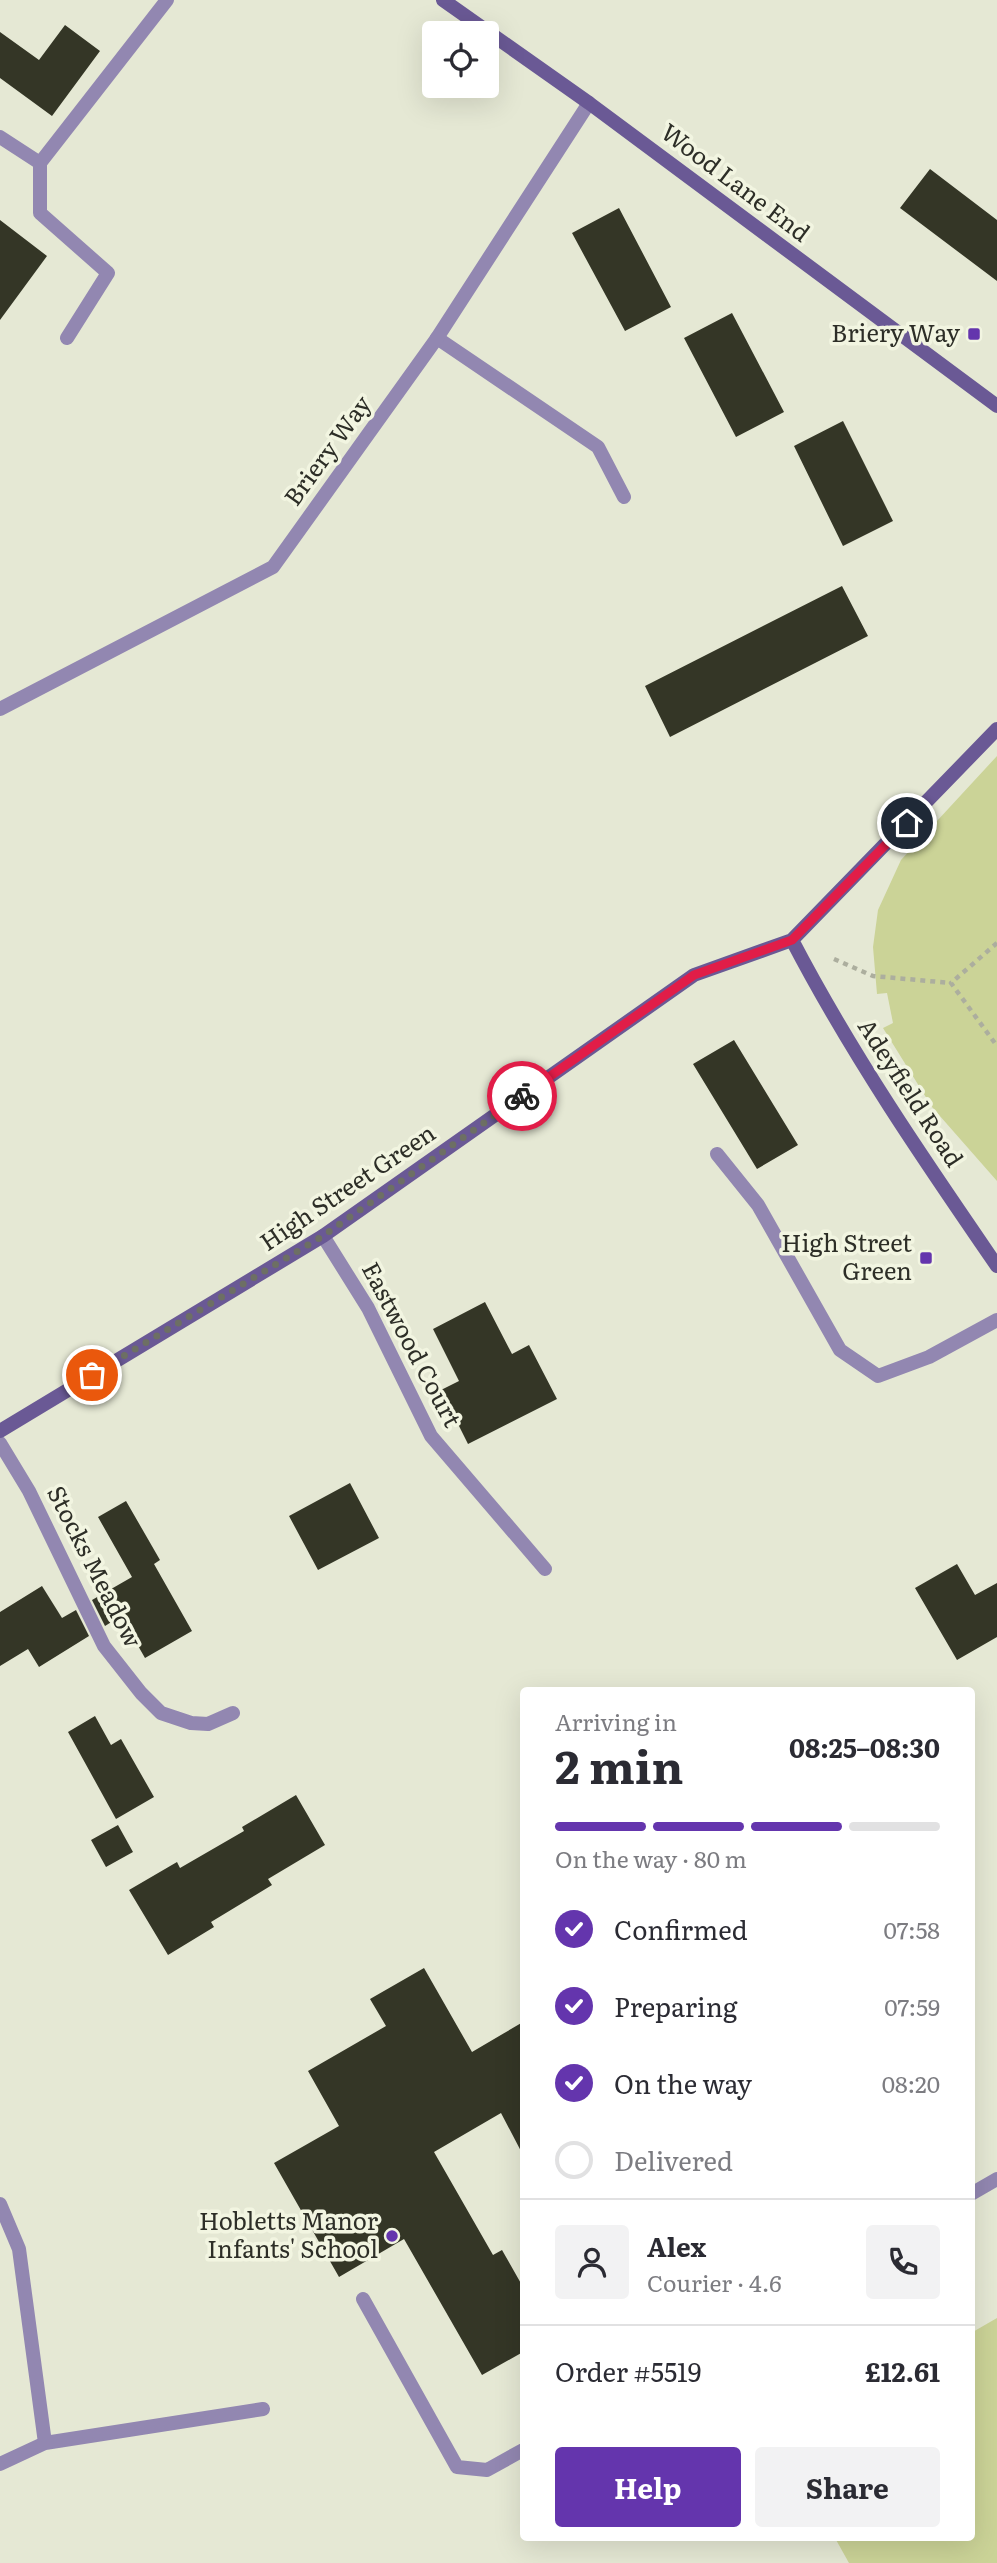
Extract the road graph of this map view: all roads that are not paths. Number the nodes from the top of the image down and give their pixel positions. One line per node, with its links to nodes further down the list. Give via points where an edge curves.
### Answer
1 (167, 0): 5 (street)
2 (443, 0): 3 (street, Wood Lane End)
3 (589, 103): 7 (street, Briery Way); 8 (street, Wood Lane End)
4 (0, 137): 5 (street)
5 (40, 163): 6 (street, via 40,213 108,272)
6 (67, 338)
7 (437, 338): 9 (street, via 598,447); 10 (street, Briery Way, via 273,568)
8 (997, 406)
9 (624, 497)
10 (0, 709)
11 (997, 729): 12 (street)
12 (792, 940): 14 (street, High Street Green, via 694,975); 15 (street, Adeyfield Road, via 884,1101)
13 (717, 1154): 16 (street, via 758,1205 840,1350 878,1376 929,1357)
14 (323, 1236): 17 (street, High Street Green); 19 (street, Eastwood Court, via 368,1308 431,1436)
15 (997, 1266)
16 (997, 1320)
17 (0, 1431)
18 (0, 1443): 20 (street, Stocks Meadow, via 29,1491 104,1646 141,1693 161,1713 191,1723 208,1724)
19 (545, 1569)
20 (233, 1713)
21 (997, 2179): 22 (street)
22 (975, 2192)
23 (0, 2204): 26 (street, via 19,2249)
24 (363, 2300): 27 (street, via 457,2467 487,2470)
25 (263, 2409): 26 (street)
26 (45, 2443): 28 (street)
27 (520, 2452)
28 (0, 2464)

